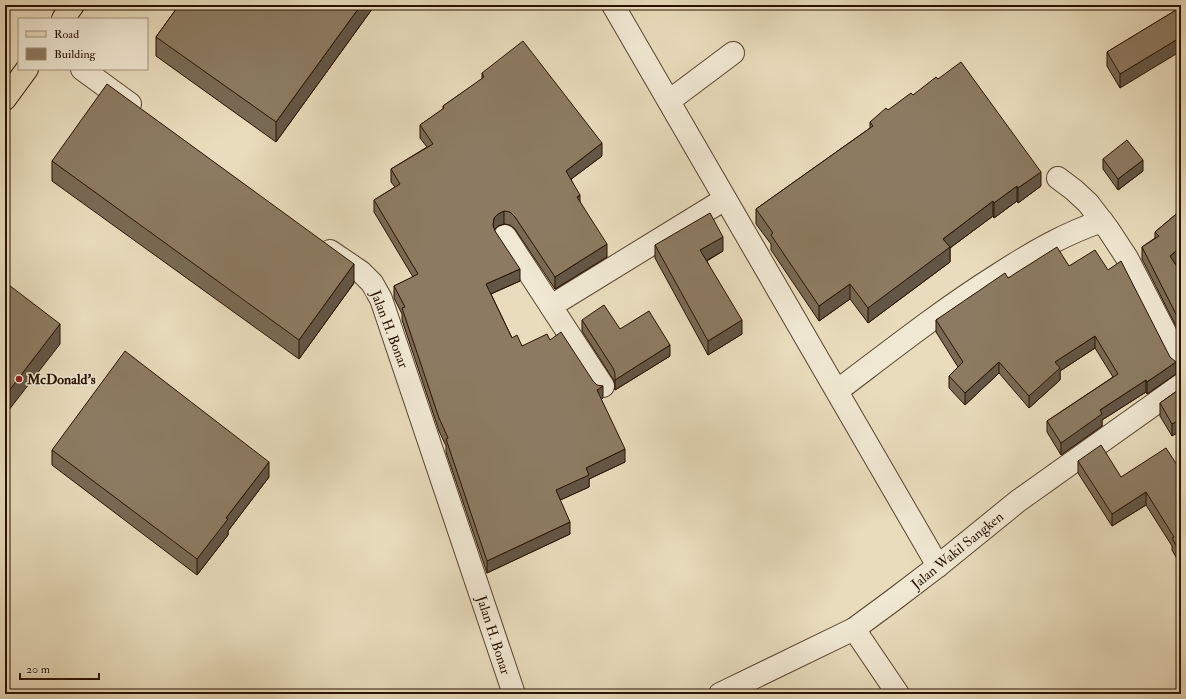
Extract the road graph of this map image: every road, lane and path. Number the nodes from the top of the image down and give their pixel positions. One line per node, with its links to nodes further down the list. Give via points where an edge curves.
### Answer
1 (73, 5): 3 (main road)
2 (613, 5): 8 (street)
3 (64, 18)
4 (733, 53): 8 (street)
5 (26, 70): 7 (main road)
6 (83, 70): 9 (street)
7 (5, 99)
8 (669, 101): 11 (street)
9 (146, 116)
10 (1058, 178): 12 (street, via 1088,203)
11 (725, 199): 15 (street); 19 (street)
12 (1102, 221): 16 (street, via 1127,258); 19 (street, via 1080,228 1040,248 964,296)
13 (505, 236): 15 (street)
14 (311, 238): 22 (street, Jalan H. Bonar, via 361,272 372,283 381,300)
15 (550, 306): 18 (street)
16 (1181, 363)
17 (1181, 384): 20 (street, Jalan Wakil Sangken, via 1018,501)
18 (603, 386)
19 (837, 391): 20 (street)
20 (938, 566): 21 (street, Jalan Wakil Sangken)
21 (854, 629): 23 (street, Jalan Wakil Sangken); 24 (street)
22 (514, 694)
23 (720, 694)
24 (898, 694)

